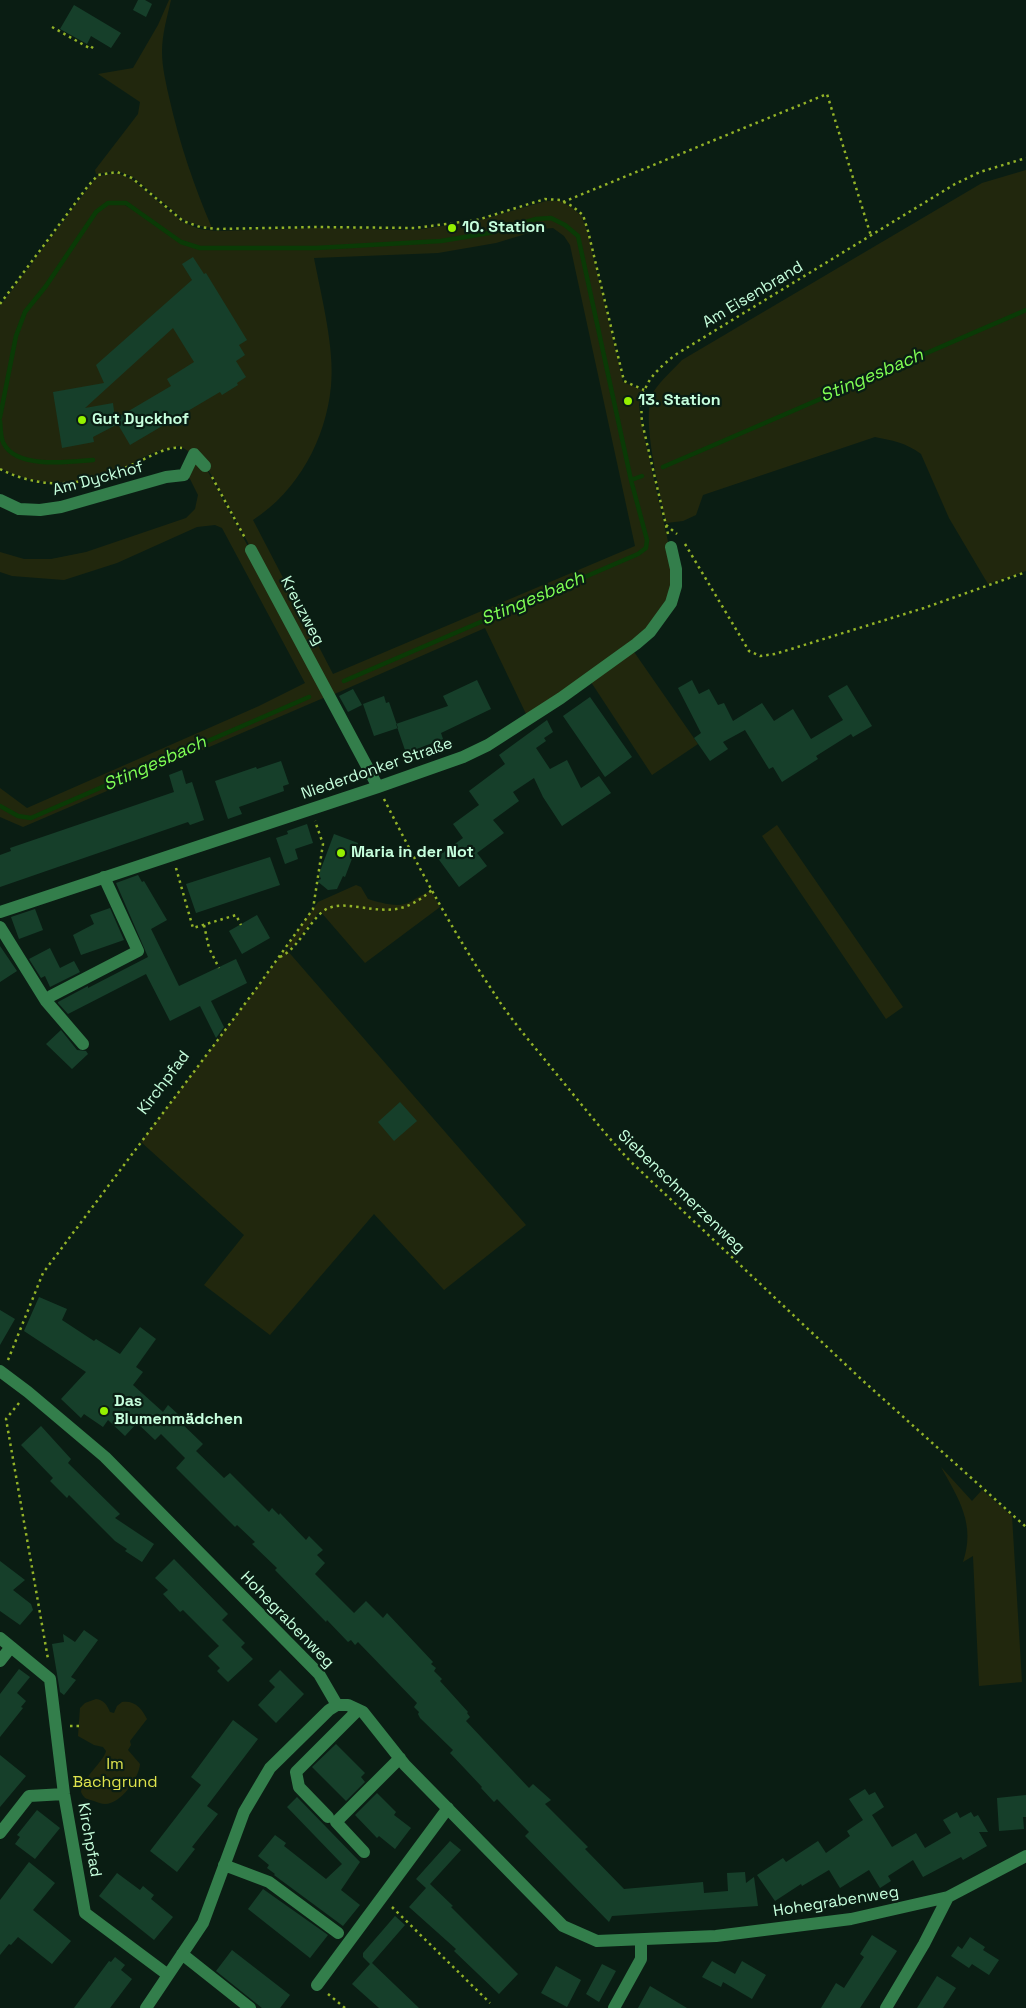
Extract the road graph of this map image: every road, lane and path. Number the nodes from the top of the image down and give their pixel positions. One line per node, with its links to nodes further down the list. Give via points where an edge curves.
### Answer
1 (52, 27): 2 (path, via 91,49)
2 (95, 42)
3 (1026, 158): 5 (path, Am Eisenbrand, via 980,172 955,184)
4 (563, 202): 5 (path, via 826,94); 6 (path, via 546,199 477,220 415,228 217,229 183,221 132,178 118,172 107,173 98,175 88,186); 7 (path, via 582,215 588,231 624,381)
5 (871, 236): 7 (path, Am Eisenbrand, via 675,355 655,373)
6 (0, 304)
7 (644, 390): 12 (path, Am Eisenbrand, via 640,405 642,422)
8 (173, 448): 10 (path, via 74,484 24,479)
9 (205, 466): 11 (street, Am Dyckhof, via 194,454 184,475 166,477 62,507 19,509); 16 (path)
10 (0, 469)
11 (0, 500)
12 (666, 524): 13 (path); 15 (path, Am Eisenbrand)
13 (679, 536)
14 (684, 542): 17 (path, via 749,651 760,656 924,608)
15 (671, 547): 18 (street, Niederdonker Straße, via 676,569 671,603 650,632 636,644 488,745)
16 (251, 550): 18 (street, Kreuzweg)
17 (1026, 572)
18 (378, 787): 19 (street, Niederdonker Straße); 22 (path, Siebenschmerzenweg)
19 (310, 809): 20 (street, Niederdonker Straße); 27 (path, Kirchpfad, via 323,844 313,909)
20 (173, 854): 21 (street, Niederdonker Straße); 25 (path, via 192,928)
21 (104, 877): 23 (street, Niederdonker Straße); 29 (street, via 138,951)
22 (432, 890): 27 (path, via 417,903 403,908 327,908 293,948); 33 (path, Siebenschmerzenweg, via 493,992 630,1161 861,1379)
23 (0, 912)
24 (242, 924): 25 (path, via 236,915)
25 (204, 925): 28 (path, via 209,948)
26 (0, 927): 30 (street, via 46,1002)
27 (278, 958): 31 (path, Kirchpfad, via 43,1273)
28 (219, 968)
29 (51, 996)
30 (83, 1044)
31 (1, 1372): 32 (street, Hohegrabenweg)
32 (28, 1392): 37 (path, via 6,1419 49,1666); 38 (street, Hohegrabenweg, via 105,1458 306,1660 319,1674)
33 (1026, 1526)
34 (0, 1638): 35 (street, Kirchpfad)
35 (11, 1647): 36 (street); 37 (street, Kirchpfad)
36 (0, 1660)
37 (43, 1673): 41 (street, Kirchpfad, via 50,1679)
38 (337, 1705): 39 (street, via 348,1705); 47 (street, via 270,1768 244,1812)
39 (358, 1710): 40 (street, Hohegrabenweg); 43 (street, via 296,1772 299,1787)
40 (400, 1758): 42 (street, Hohegrabenweg); 45 (street, via 336,1822)
41 (64, 1794): 44 (street, via 28,1796); 53 (street, Kirchpfad, via 86,1913)
42 (448, 1808): 49 (street); 51 (street, Hohegrabenweg, via 563,1926 597,1941)
43 (328, 1817)
44 (0, 1833)
45 (364, 1852)
46 (1026, 1856): 48 (street, Hohegrabenweg)
47 (224, 1865): 50 (street, via 269,1882); 52 (street, via 203,1923)
48 (948, 1897): 51 (street, Hohegrabenweg, via 851,1919 716,1936); 60 (street)
49 (382, 1898): 54 (street); 55 (path)
50 (338, 1933)
51 (640, 1940): 59 (street, via 641,1959)
52 (182, 1954): 53 (street); 57 (street)
53 (168, 1975): 56 (street)
54 (317, 1985): 58 (path)
55 (490, 2003)
56 (146, 2008)
57 (250, 2008)
58 (345, 2008)
59 (614, 2008)
60 (886, 2008)

